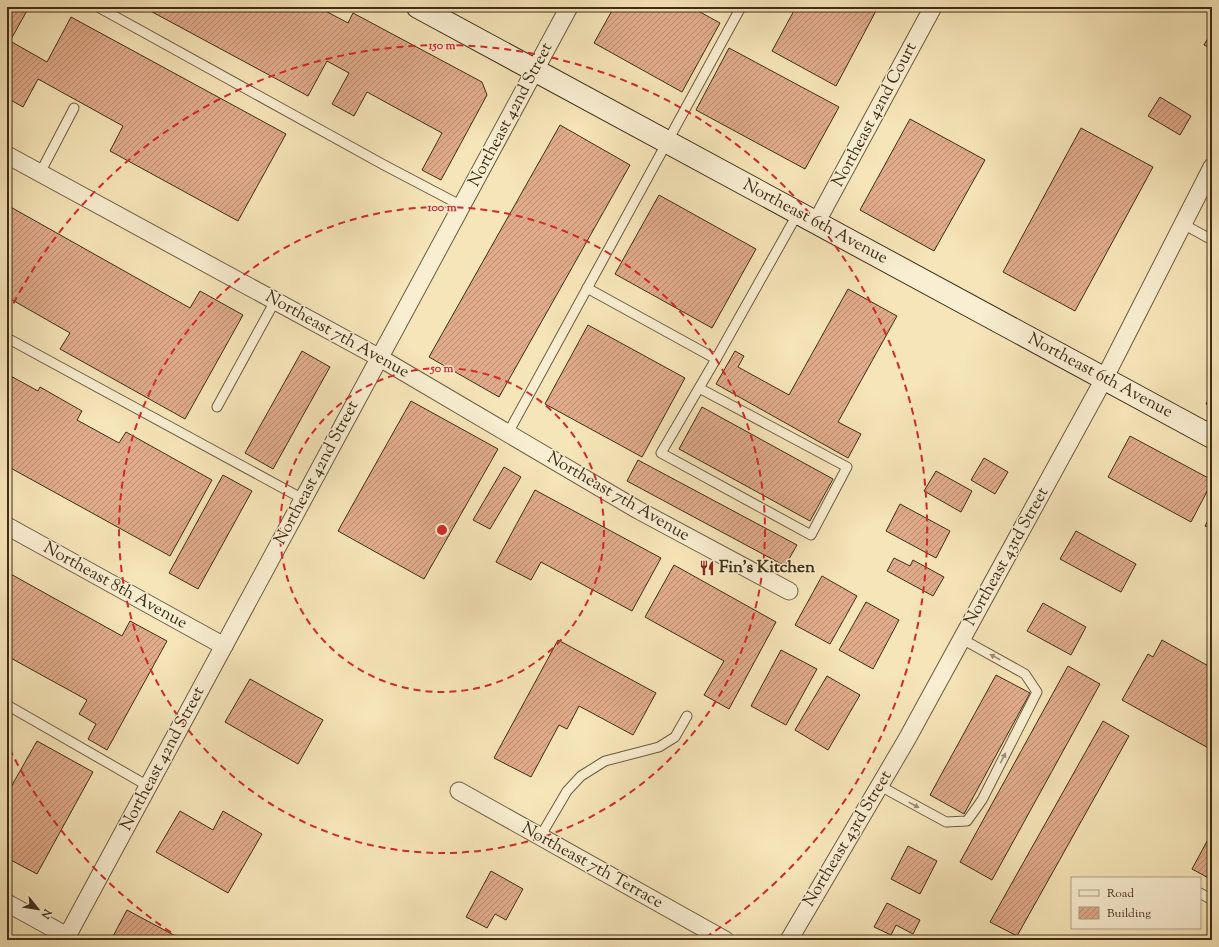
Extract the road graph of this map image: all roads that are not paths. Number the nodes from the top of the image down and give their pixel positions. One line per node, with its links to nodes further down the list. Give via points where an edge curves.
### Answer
1 (98, 7): 12 (lane)
2 (418, 7): 6 (street, Northeast 6th Avenue)
3 (569, 7): 6 (street, Northeast 42nd Street)
4 (741, 7): 8 (lane)
5 (933, 7): 13 (street, Northeast 42nd Court)
6 (535, 70): 8 (street, Northeast 6th Avenue); 12 (street, Northeast 42nd Street)
7 (74, 108): 11 (lane)
8 (667, 142): 13 (street, Northeast 6th Avenue); 16 (lane)
9 (7, 155): 11 (street, Northeast 7th Avenue)
10 (1212, 167): 14 (street, Northeast 43rd Street)
11 (40, 173): 17 (street, Northeast 7th Avenue)
12 (462, 206): 19 (street, Northeast 42nd Street)
13 (807, 218): 20 (lane); 21 (street, Northeast 6th Avenue)
14 (1182, 224): 15 (lane); 21 (street, Northeast 43rd Street)
15 (1212, 240)
16 (587, 288): 20 (lane); 24 (lane)
17 (275, 301): 19 (street, Northeast 7th Avenue); 23 (lane)
18 (7, 338): 26 (lane)
19 (380, 358): 24 (street, Northeast 7th Avenue); 26 (street, Northeast 42nd Street)
20 (716, 358): 22 (lane)
21 (1104, 379): 25 (street, Northeast 6th Avenue); 29 (street, Northeast 43rd Street)
22 (699, 388): 22 (lane, via 661,453 811,535 847,467)
23 (217, 407)
24 (508, 433): 28 (street, Northeast 7th Avenue, via 638,510)
25 (1212, 437)
26 (303, 499): 30 (street, Northeast 42nd Street)
27 (7, 526): 30 (street, Northeast 8th Avenue)
28 (789, 591)
29 (962, 639): 34 (street, Northeast 43rd Street); 34 (lane, one-way to 29, via 946,822 967,821 982,800 1037,692 1025,674)
30 (224, 646): 33 (street, Northeast 42nd Street)
31 (7, 705): 33 (lane)
32 (687, 716): 36 (lane, via 675,737 659,746 605,761 581,776 567,791)
33 (148, 786): 40 (street, Northeast 42nd Street)
34 (880, 786): 42 (street, Northeast 43rd Street)
35 (459, 791): 36 (street, Northeast 7th Terrace)
36 (540, 837): 41 (street, Northeast 7th Terrace)
37 (1201, 894): 38 (lane)
38 (1212, 900)
39 (7, 903): 40 (street)
40 (66, 938)
41 (725, 940)
42 (789, 940)

